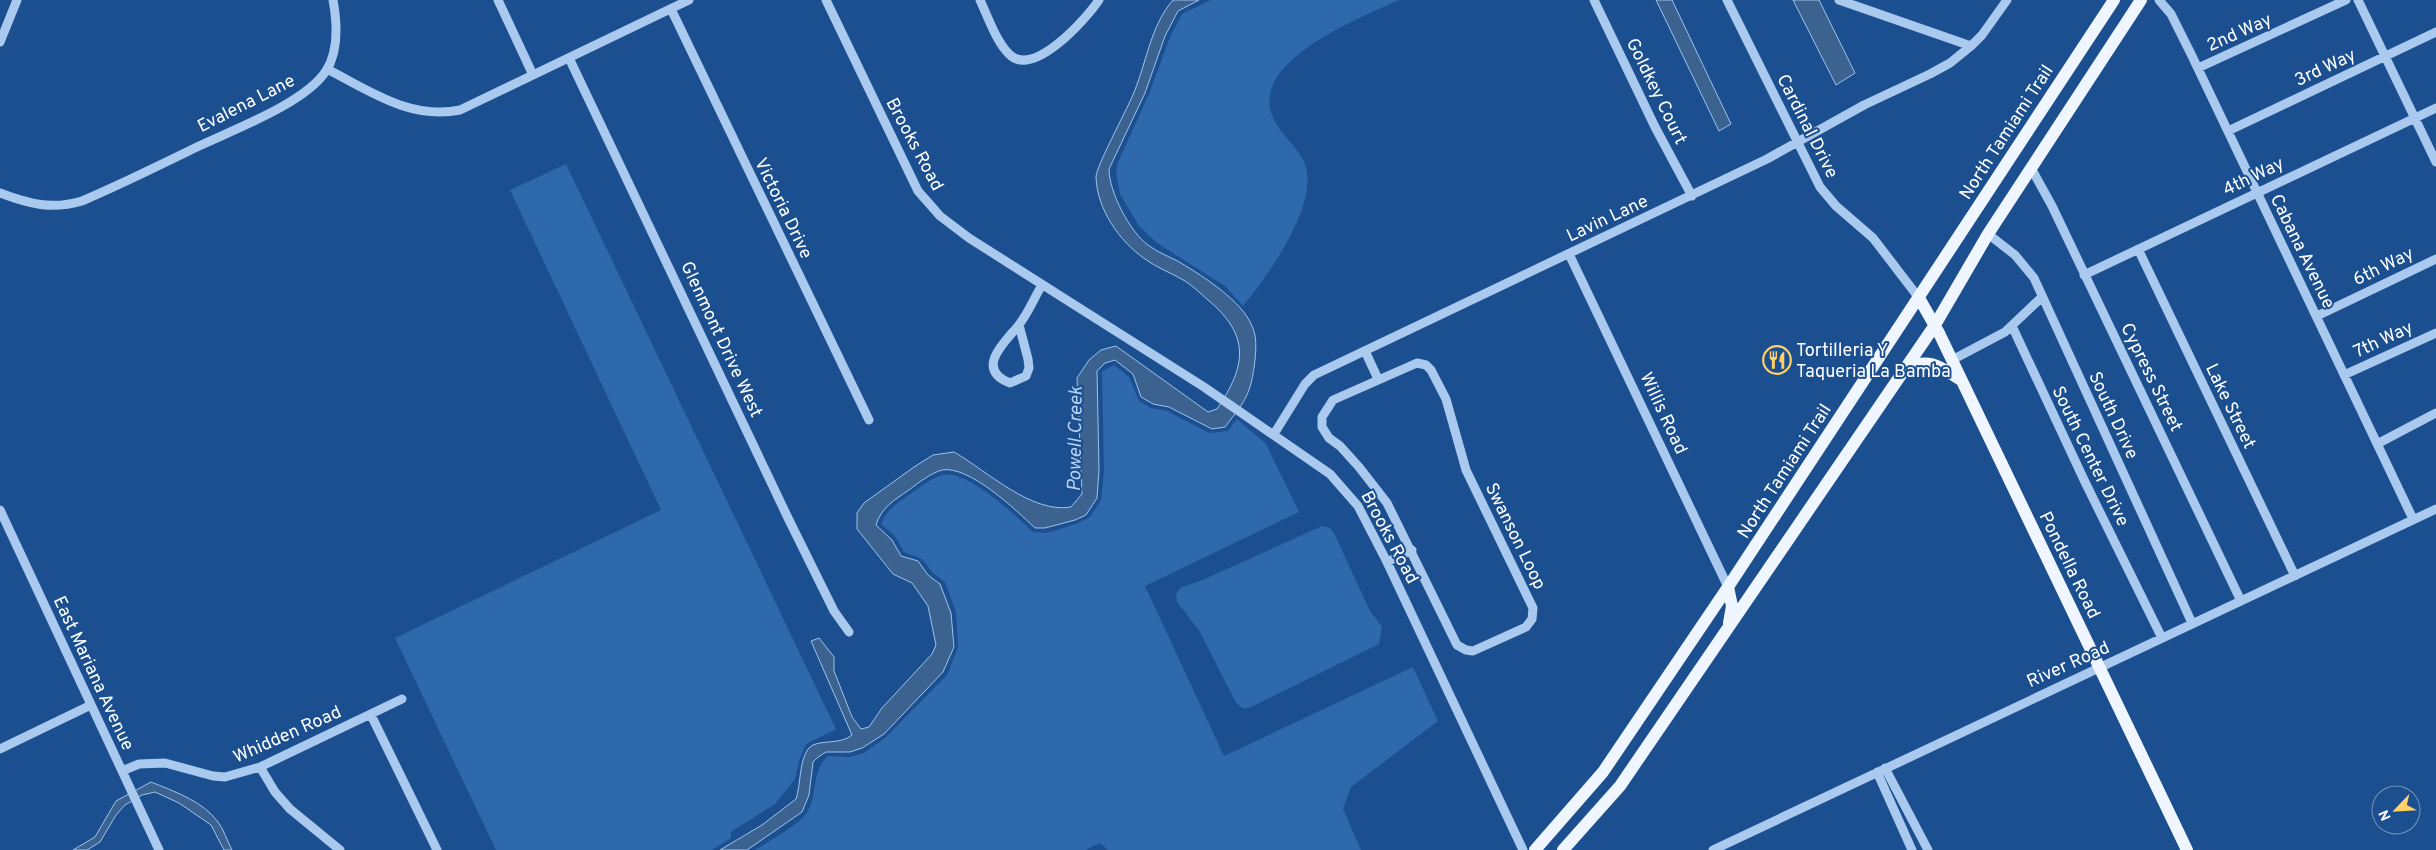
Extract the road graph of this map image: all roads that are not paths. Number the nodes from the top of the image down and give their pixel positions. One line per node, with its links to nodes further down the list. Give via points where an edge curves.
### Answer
1 (18, 0): 19 (street)
2 (334, 0): 24 (street, via 336,35)
3 (498, 0): 25 (street)
4 (689, 0): 17 (street)
5 (826, 0): 40 (street, Brooks Road, via 924,200 962,232)
6 (980, 0): 7 (street, via 1010,55 1019,60 1032,60 1087,17)
7 (1099, 0)
8 (1594, 0): 34 (street, Goldkey Court)
9 (1727, 0): 29 (street, Cardinal Drive)
10 (1839, 0): 20 (street)
11 (2007, 0): 20 (street, Lavin Lane)
12 (2114, 0): 42 (main road, North Tamiami Trail)
13 (2141, 0): 31 (main road)
14 (2159, 0): 23 (street, Cabana Avenue, via 2171,14)
15 (2346, 0): 23 (street, 2nd Way)
16 (2358, 0): 21 (street)
17 (671, 9): 22 (street); 55 (street, Victoria Drive)
18 (2436, 32): 21 (street, 3rd Way)
19 (0, 42)
20 (1971, 46): 29 (street, Lavin Lane, via 1950,62)
21 (2384, 55): 27 (street); 28 (street, 3rd Way)
22 (569, 58): 25 (street); 68 (street, Glenmont Drive West, via 788,518 834,612)
23 (2198, 68): 28 (street, Cabana Avenue)
24 (328, 69): 25 (street, via 395,104 433,113 467,107); 33 (street, Evalena Lane, via 317,82 285,104 82,201 36,206)
25 (533, 75)
26 (2436, 108): 27 (street, 4th Way)
27 (2415, 118): 30 (street); 32 (street, 4th Way)
28 (2228, 131): 32 (street, Cabana Avenue)
29 (1797, 144): 34 (street, Lavin Lane); 42 (street, Cardinal Drive, via 1827,197 1873,238)
30 (2436, 162)
31 (2031, 168): 35 (main road); 39 (street, Cypress Street)
32 (2257, 192): 36 (street, 4th Way); 43 (street, Cabana Avenue)
33 (0, 193)
34 (1692, 196): 37 (street, Lavin Lane)
35 (1988, 234): 41 (street, South Drive, via 2015,255 2034,278); 45 (main road)
36 (2138, 249): 39 (street, 4th Way); 63 (street, Lake Street)
37 (1569, 254): 48 (street, Lavin Lane); 64 (street, Willis Road)
38 (2436, 259): 43 (street, 6th Way)
39 (2084, 274): 65 (street, Cypress Street)
40 (1042, 285): 44 (street); 56 (street, Brooks Road)
41 (2042, 297): 46 (street); 66 (street, South Drive)
42 (1919, 298): 45 (main road, Pondella Road); 64 (main road, North Tamiami Trail)
43 (2317, 316): 51 (street, Cabana Avenue)
44 (1019, 325): 44 (street, via 997,351 993,362 994,371 1001,380 1010,383 1026,376 1029,368)
45 (1935, 325): 49 (main road, Pondella Road); 50 (main road)
46 (2012, 326): 49 (street, via 1998,337); 69 (street, South Center Drive)
47 (2436, 333): 51 (street, 7th Way)
48 (1365, 351): 52 (street); 56 (street, Lavin Lane, via 1314,375)
49 (1952, 360): 53 (main road, Pondella Road)
50 (1906, 367): 53 (main road, via 1919,362 1932,363); 67 (main road)
51 (2344, 375): 57 (street, Cabana Avenue)
52 (1378, 379): 61 (street, Swanson Loop, via 1333,400 1322,417 1322,427 1387,503); 61 (street, Swanson Loop, via 1417,363 1431,370 1446,399 1466,470 1533,608 1529,624 1480,649 1461,648 1451,634)
53 (1961, 380): 70 (main road, Pondella Road)
54 (2436, 413): 57 (street)
55 (869, 420)
56 (1274, 434): 62 (street, Brooks Road, via 1330,474 1350,495)
57 (2377, 444): 60 (street, Cabana Avenue)
58 (2436, 509): 60 (street, River Road)
59 (0, 510): 72 (street, East Mariana Avenue)
60 (2413, 519): 63 (street, River Road)
61 (1412, 550): 62 (street)
62 (1387, 562): 84 (street, Brooks Road)
63 (2295, 576): 65 (street, River Road)
64 (1728, 586): 67 (main road, via 1732,606); 80 (main road, North Tamiami Trail, via 1603,772)
65 (2241, 602): 66 (street, River Road)
66 (2192, 623): 69 (street, River Road)
67 (1728, 630): 87 (main road, via 1620,786)
68 (849, 632)
69 (2162, 638): 70 (street, River Road)
70 (2100, 668): 76 (street, River Road); 91 (main road, Pondella Road)
71 (402, 699): 73 (street, Whidden Road)
72 (91, 705): 74 (street); 77 (street, East Mariana Avenue)
73 (371, 715): 75 (street, Whidden Road); 83 (street)
74 (0, 749)
75 (260, 767): 77 (street, Whidden Road, via 226,777 164,763 139,764); 82 (street, via 290,809)
76 (1881, 770): 78 (street); 79 (street); 88 (street, River Road)
77 (122, 771): 81 (street, East Mariana Avenue)
78 (1908, 813): 79 (street); 90 (street)
79 (1897, 819): 89 (street)
80 (1554, 828): 85 (main road, North Tamiami Trail); 86 (main road)
81 (159, 850)
82 (340, 850)
83 (437, 850)
84 (1523, 850)
85 (1535, 850)
86 (1543, 850)
87 (1563, 850)
88 (1713, 850)
89 (1912, 850)
90 (1928, 850)
91 (2187, 850)

